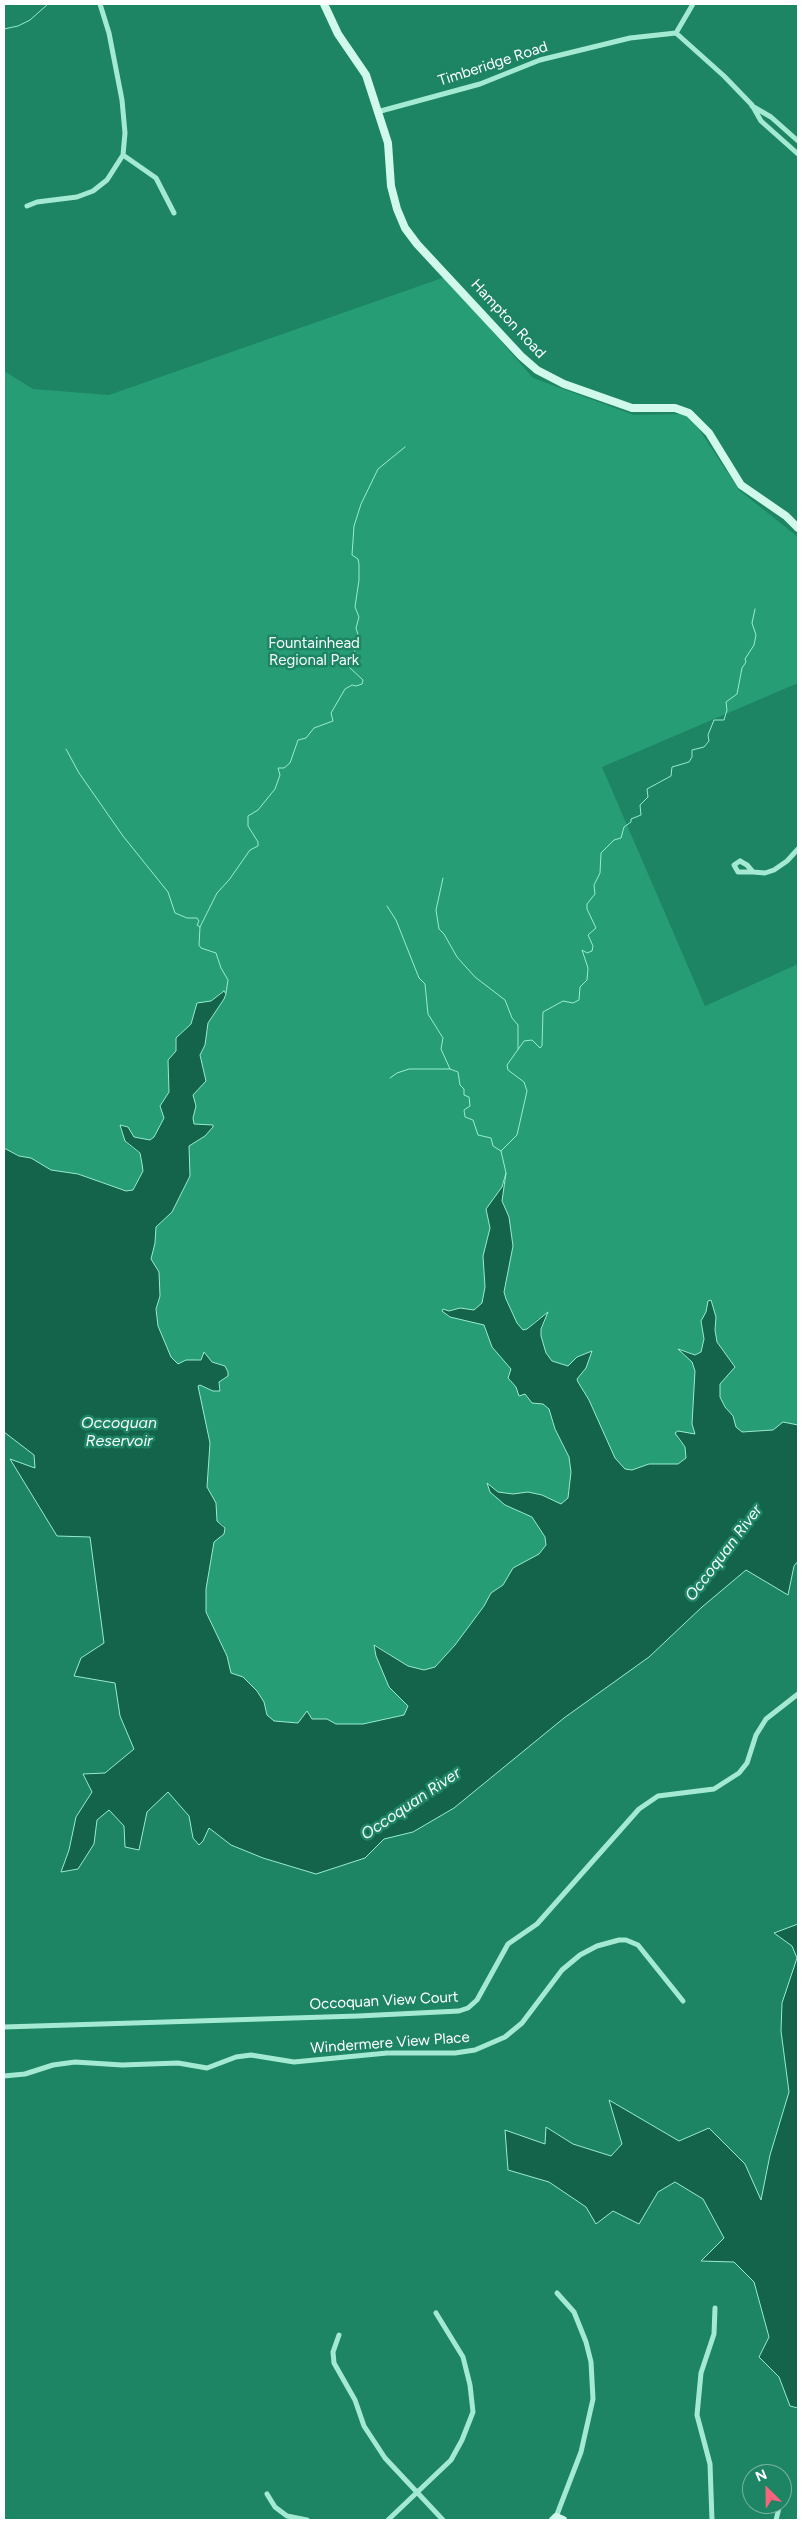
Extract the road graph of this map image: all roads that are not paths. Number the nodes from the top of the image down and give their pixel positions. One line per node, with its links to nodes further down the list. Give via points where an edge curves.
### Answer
1 (100, 4): 8 (street, via 122,100)
2 (324, 4): 6 (street, Hampton Road, via 338,34 366,75)
3 (693, 4): 4 (street)
4 (676, 34): 5 (street); 6 (street, Timberidge Road, via 630,38 540,60 480,84)
5 (752, 105): 7 (street); 9 (street, via 761,121)
6 (376, 112): 12 (street, Hampton Road, via 388,142 393,195 405,228 521,356 556,380 618,403 641,410 675,408 689,413 709,433 741,484)
7 (798, 141)
8 (123, 154): 10 (street, via 107,180 93,192); 11 (street, via 156,178)
9 (798, 154)
10 (27, 206)
11 (174, 213)
12 (798, 528)
13 (798, 849): 14 (street, via 774,870)
14 (753, 872)
15 (798, 1694): 17 (street, Occoquan View Court, via 766,1719 756,1735 748,1763 739,1773 714,1789 658,1796 639,1809 537,1924 508,1944 477,2000 468,2008 358,2016)
16 (683, 2001): 18 (street, Windermere View Place, via 638,1945 619,1940 580,1954 562,1970 522,2024 505,2037 475,2050 387,2053 294,2062 251,2055 208,2068 178,2063 122,2065 74,2062)
17 (4, 2027)
18 (4, 2076)
19 (557, 2293): 25 (street, via 574,2312 586,2342 591,2362 593,2399 581,2452)
20 (715, 2308): 29 (street, via 714,2334 701,2373 697,2415 710,2462)
21 (436, 2313): 23 (street, via 463,2356 473,2412 451,2460)
22 (340, 2335): 23 (street, via 333,2352 334,2363 355,2400 364,2426 385,2458)
23 (418, 2492): 27 (street); 28 (street)
24 (267, 2494): 26 (street, via 274,2507 287,2516)
25 (557, 2519)
26 (307, 2520)
27 (388, 2520)
28 (443, 2520)
29 (712, 2520)

